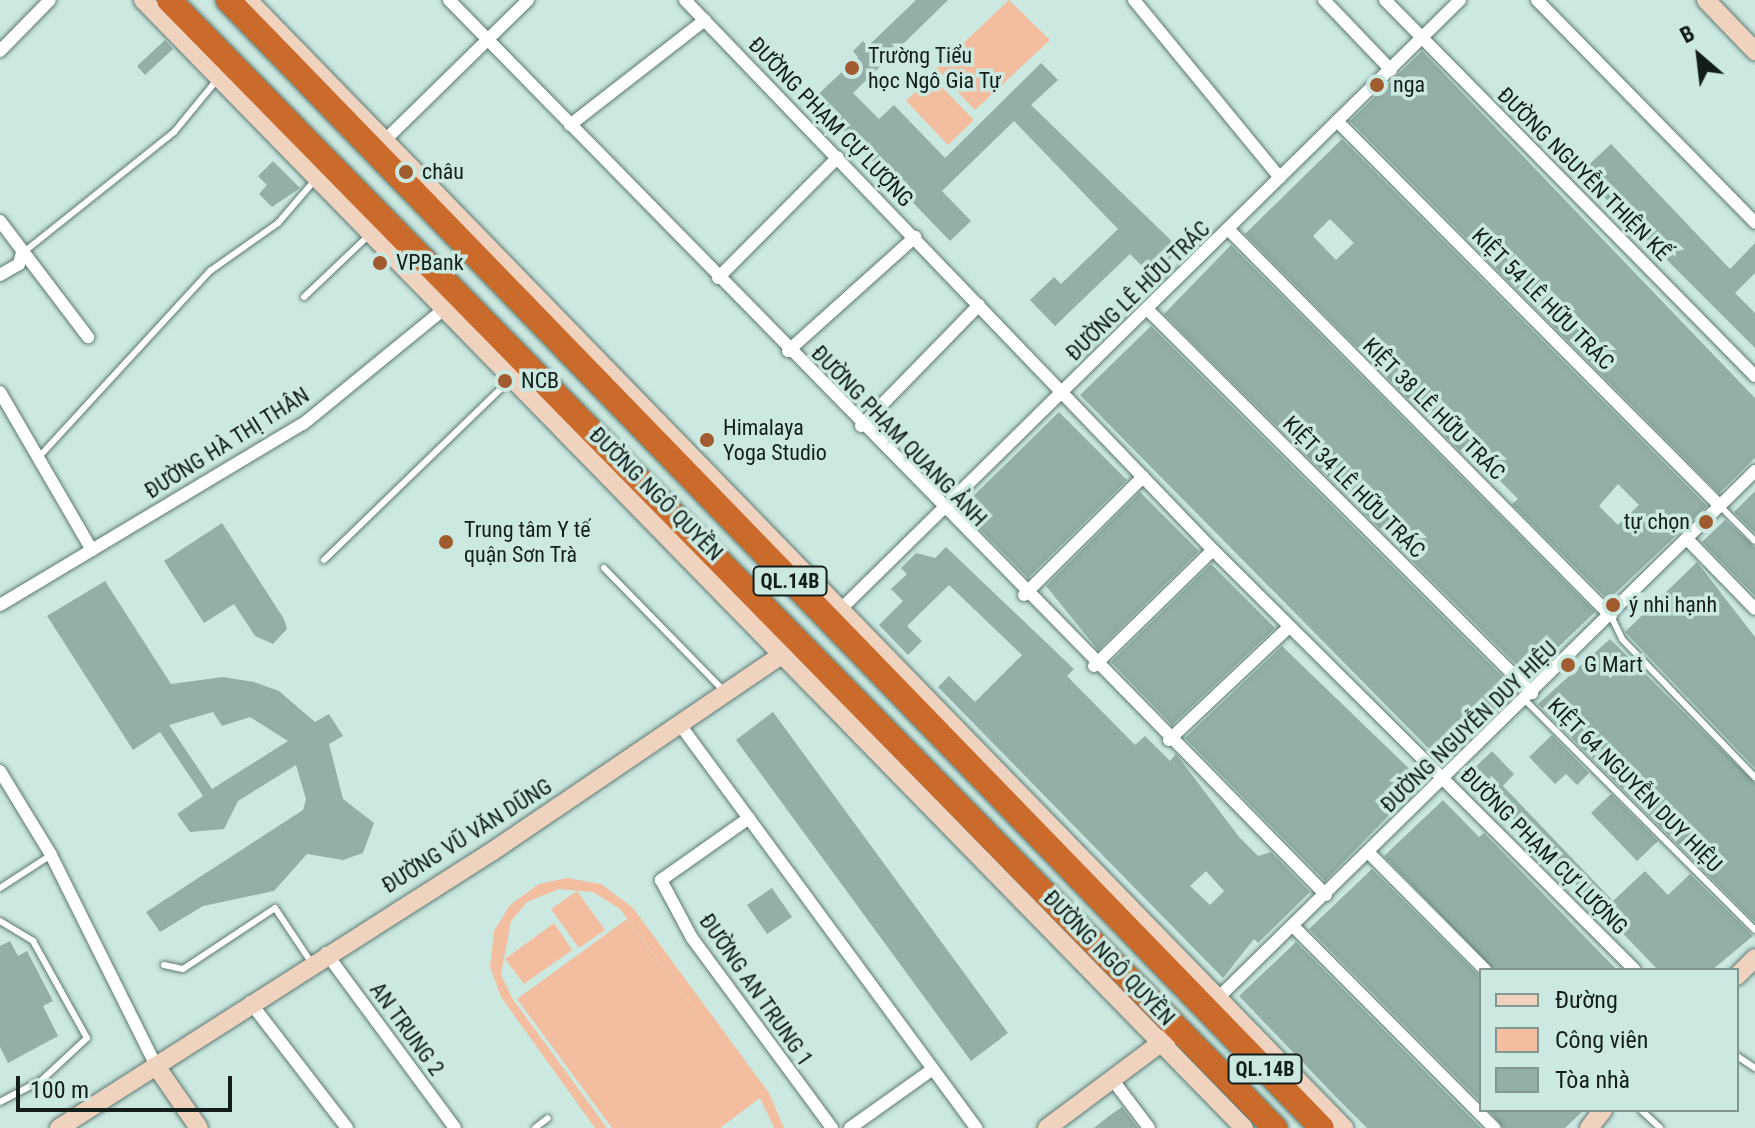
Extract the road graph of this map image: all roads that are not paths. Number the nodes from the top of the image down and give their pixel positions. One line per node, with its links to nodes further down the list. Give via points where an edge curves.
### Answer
1 (50, 0): 18 (street)
2 (143, 0): 21 (street, ĐƯỜNG NGÔ QUYỀN)
3 (169, 0): 26 (highway, ĐƯỜNG NGÔ QUYỀN / QL.14B)
4 (228, 0): 24 (highway)
5 (248, 0): 24 (street, ĐƯỜNG NGÔ QUYỀN)
6 (449, 0): 17 (street, ĐƯỜNG PHẠM QUANG ẢNH)
7 (528, 0): 17 (street)
8 (685, 0): 15 (street, ĐƯỜNG PHẠM CỰ LƯỢNG)
9 (1134, 0): 27 (street)
10 (1324, 0): 20 (street)
11 (1385, 0): 16 (street, ĐƯỜNG NGUYỄN THIỆN KẾ)
12 (1460, 0): 16 (street, ĐƯỜNG LÊ HỮU TRÁC)
13 (1537, 0): 29 (street)
14 (1706, 0): 19 (street)
15 (705, 20): 23 (street); 25 (street, ĐƯỜNG PHẠM CỰ LƯỢNG)
16 (1423, 38): 20 (street, ĐƯỜNG LÊ HỮU TRÁC); 42 (street, ĐƯỜNG NGUYỄN THIỆN KẾ)
17 (488, 40): 23 (street, ĐƯỜNG PHẠM QUANG ẢNH); 24 (street)
18 (0, 51)
19 (1755, 51)
20 (1391, 70): 22 (street, ĐƯỜNG LÊ HỮU TRÁC)
21 (218, 78): 26 (street, ĐƯỜNG NGÔ QUYỀN); 33 (lane, via 174,132)
22 (1337, 121): 27 (street, ĐƯỜNG LÊ HỮU TRÁC); 50 (street, KIỆT 54 LÊ HỮU TRÁC)
23 (570, 125): 35 (street, ĐƯỜNG PHẠM QUANG ẢNH)
24 (381, 144): 61 (highway, ĐƯỜNG NGÔ QUYỀN / QL.14B)
25 (838, 157): 32 (street, ĐƯỜNG PHẠM CỰ LƯỢNG); 35 (street)
26 (324, 171): 31 (street, ĐƯỜNG NGÔ QUYỀN); 37 (highway, ĐƯỜNG NGÔ QUYỀN / QL.14B); 47 (lane, via 278,223 210,271)
27 (1280, 178): 30 (street, ĐƯỜNG LÊ HỮU TRÁC)
28 (0, 221): 33 (street)
29 (1755, 223)
30 (1229, 230): 39 (street, ĐƯỜNG LÊ HỮU TRÁC); 62 (street, KIỆT 38 LÊ HỮU TRÁC)
31 (370, 233): 36 (lane); 37 (street, ĐƯỜNG NGÔ QUYỀN)
32 (915, 237): 38 (street, ĐƯỜNG PHẠM CỰ LƯỢNG); 41 (street, ĐƯỜNG PHẠM CỰ LƯỢNG)
33 (22, 252): 34 (street, via 19,264); 40 (street)
34 (0, 275)
35 (718, 278): 41 (street, ĐƯỜNG PHẠM QUANG ẢNH)
36 (304, 297)
37 (452, 302): 43 (street, ĐƯỜNG NGÔ QUYỀN); 54 (street, ĐƯỜNG HÀ THỊ THÂN, via 303,424); 64 (highway, ĐƯỜNG NGÔ QUYỀN / QL.14B)
38 (979, 305): 45 (street, ĐƯỜNG PHẠM CỰ LƯỢNG); 46 (street)
39 (1147, 309): 45 (street, ĐƯỜNG LÊ HỮU TRÁC); 67 (street, KIỆT 34 LÊ HỮU TRÁC)
40 (88, 337)
41 (788, 351): 46 (street, ĐƯỜNG PHẠM QUANG ẢNH)
42 (1755, 376)
43 (511, 379): 56 (lane); 64 (street, ĐƯỜNG NGÔ QUYỀN)
44 (0, 392): 47 (street)
45 (1062, 392): 49 (street, ĐƯỜNG PHẠM CỰ LƯỢNG); 51 (street, ĐƯỜNG LÊ HỮU TRÁC)
46 (861, 426): 51 (street, ĐƯỜNG PHẠM QUANG ẢNH)
47 (38, 458): 54 (street)
48 (1755, 471): 50 (street, ĐƯỜNG NGUYỄN DUY HIỆU)
49 (1143, 477): 55 (street, ĐƯỜNG PHẠM CỰ LƯỢNG); 58 (street)
50 (1720, 506): 52 (street, ĐƯỜNG NGUYỄN DUY HIỆU); 53 (lane)
51 (941, 509): 58 (street, ĐƯỜNG PHẠM QUANG ẢNH); 61 (street, ĐƯỜNG LÊ HỮU TRÁC)
52 (1688, 540): 60 (street); 62 (street, ĐƯỜNG NGUYỄN DUY HIỆU)
53 (1755, 541)
54 (92, 550): 59 (street, ĐƯỜNG HÀ THỊ THÂN)
55 (1213, 550): 63 (street, ĐƯỜNG PHẠM CỰ LƯỢNG); 65 (street)
56 (324, 560)
57 (604, 568): 66 (lane)
58 (1024, 595): 65 (street, ĐƯỜNG PHẠM QUANG ẢNH)
59 (0, 605)
60 (1755, 609)
61 (835, 614): 64 (highway); 88 (highway, ĐƯỜNG NGÔ QUYỀN / QL.14B)
62 (1611, 616): 67 (street, ĐƯỜNG NGUYỄN DUY HIỆU); 71 (lane, via 1622,639)
63 (1289, 627): 69 (street); 72 (street, ĐƯỜNG PHẠM CỰ LƯỢNG)
64 (792, 648): 66 (street, ĐƯỜNG VŨ VĂN DŨNG); 89 (highway, ĐƯỜNG NGÔ QUYỀN / QL.14B)
65 (1094, 666): 69 (street, ĐƯỜNG PHẠM QUANG ẢNH)
66 (727, 693): 68 (street, ĐƯỜNG VŨ VĂN DŨNG)
67 (1528, 696): 72 (street, ĐƯỜNG NGUYỄN DUY HIỆU); 80 (lane, KIỆT 64 NGUYỄN DUY HIỆU)
68 (681, 726): 73 (street); 81 (street, ĐƯỜNG VŨ VĂN DŨNG)
69 (1169, 740): 77 (street, ĐƯỜNG PHẠM QUANG ẢNH)
70 (0, 771): 75 (street)
71 (1755, 777)
72 (1443, 778): 74 (street, ĐƯỜNG NGUYỄN DUY HIỆU); 85 (street, ĐƯỜNG PHẠM CỰ LƯỢNG)
73 (749, 818): 91 (street); 102 (street, ĐƯỜNG AN TRUNG 1, via 661,880 692,938)
74 (1369, 853): 77 (street, ĐƯỜNG NGUYỄN DUY HIỆU); 84 (street)
75 (51, 855): 76 (lane); 90 (street)
76 (0, 888)
77 (1326, 895): 79 (street, ĐƯỜNG NGUYỄN DUY HIỆU)
78 (0, 921): 93 (lane, via 33,941 87,1038 42,1080)
79 (1294, 927): 88 (street, ĐƯỜNG NGUYỄN DUY HIỆU); 111 (street)
80 (1755, 930)
81 (318, 958): 83 (lane, via 275,908 183,969); 87 (street, ĐƯỜNG VŨ VĂN DŨNG); 100 (street, AN TRUNG 2)
82 (1755, 958): 86 (street)
83 (164, 965)
84 (1483, 968)
85 (1633, 968)
86 (1739, 974)
87 (250, 1002): 90 (street, ĐƯỜNG VŨ VĂN DŨNG); 99 (street)
88 (1213, 1004): 109 (highway, ĐƯỜNG NGÔ QUYỀN / QL.14B); 110 (street, ĐƯỜNG NGÔ QUYỀN)
89 (1170, 1036): 92 (street); 107 (street, ĐƯỜNG NGÔ QUYỀN); 108 (highway, ĐƯỜNG NGÔ QUYỀN / QL.14B)
90 (156, 1066): 97 (street, ĐƯỜNG VŨ VĂN DŨNG); 98 (street)
91 (933, 1069): 103 (street); 104 (street)
92 (1112, 1079): 105 (street); 106 (street)
93 (0, 1102)
94 (1601, 1112): 112 (street)
95 (1643, 1112): 113 (lane)
96 (548, 1118): 101 (lane)
97 (59, 1128)
98 (199, 1128)
99 (347, 1128)
100 (455, 1128)
101 (535, 1128)
102 (832, 1128)
103 (850, 1128)
104 (976, 1128)
105 (1047, 1128)
106 (1149, 1128)
107 (1244, 1128)
108 (1275, 1128)
109 (1322, 1128)
110 (1344, 1128)
111 (1494, 1128)
112 (1589, 1128)
113 (1660, 1128)

